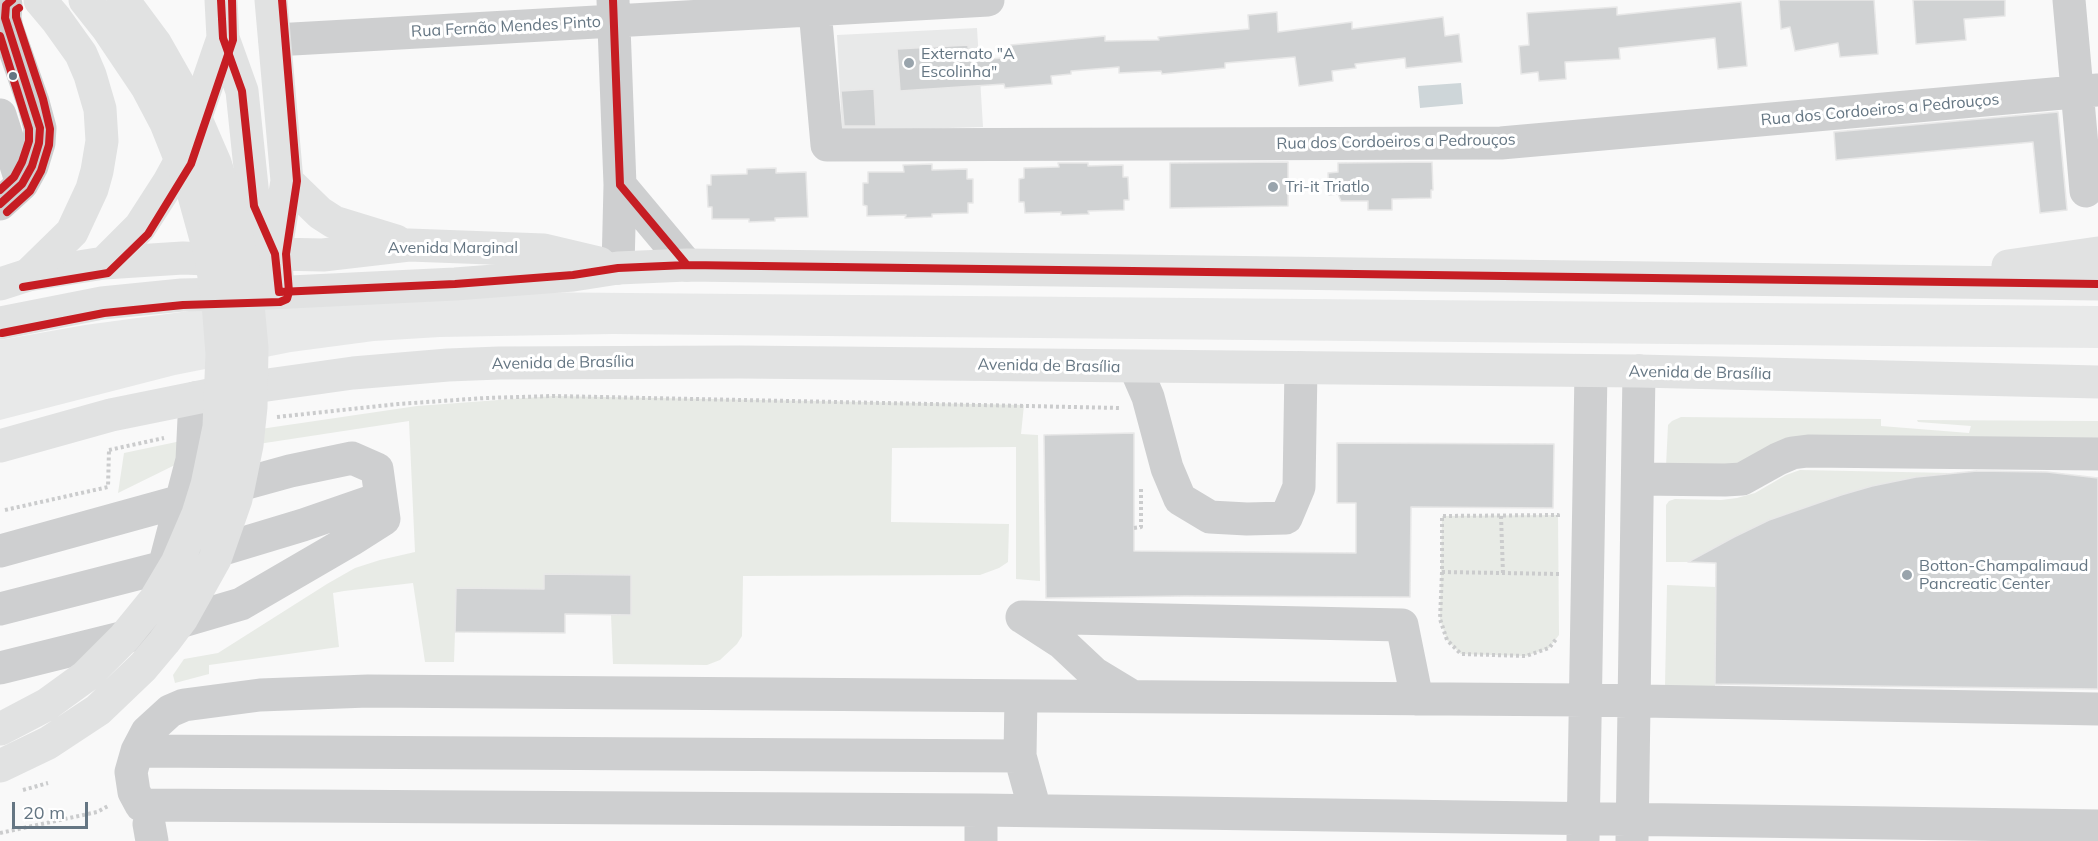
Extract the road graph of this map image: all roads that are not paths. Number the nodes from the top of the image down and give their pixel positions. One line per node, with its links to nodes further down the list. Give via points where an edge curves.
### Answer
1 (40, 0): 26 (main road, via 81,54 100,110 102,141 98,171 72,232)
2 (85, 0): 55 (main road, via 147,87 171,133 192,188 211,257 218,303 222,354 219,427 198,514 177,563 154,600 86,676 46,705)
3 (123, 0): 58 (main road, via 155,43 189,103 215,163 234,224 246,282 252,348 247,445 236,499 215,559 164,642 98,710 48,743)
4 (221, 0): 12 (main road)
5 (271, 0): 13 (main road)
6 (988, 0): 11 (street, Rua Fernão Mendes Pinto)
7 (2069, 0): 14 (street)
8 (6, 6): 19 (street, via 7,28 40,128 32,166)
9 (737, 7): 10 (street, Rua Fernão Mendes Pinto); 11 (street, Rua Fernão Mendes Pinto)
10 (614, 10): 13 (street, Rua Fernão Mendes Pinto); 17 (street)
11 (815, 10): 14 (street, Rua dos Cordoeiros a Pedrouços, via 827,145 1501,143)
12 (223, 38): 22 (main road, via 242,92 254,206); 23 (main road, via 181,160 140,227)
13 (275, 40): 16 (main road)
14 (2087, 91): 18 (street)
15 (0, 115): 19 (street)
16 (287, 181): 20 (main road, via 334,222); 22 (main road)
17 (620, 185): 24 (street); 25 (street)
18 (2086, 191)
19 (11, 194)
20 (409, 245): 22 (main road, Avenida Marginal, via 323,255); 25 (main road, Avenida Marginal, via 544,250)
21 (2098, 253): 27 (main road)
22 (275, 254): 23 (main road, Avenida Marginal, via 231,260 183,258); 29 (main road)
23 (104, 263): 26 (main road, Avenida Marginal)
24 (687, 265): 25 (main road); 27 (main road)
25 (618, 268): 29 (main road, via 455,284)
26 (14, 280)
27 (1913, 280): 28 (main road)
28 (2098, 284)
29 (293, 292): 30 (main road, via 182,295 102,303)
30 (0, 323)
31 (1135, 367): 32 (main road, Avenida de Brasília); 32 (street, Avenida de Brasília, via 1180,499 1210,517 1247,519 1286,518 1299,487); 36 (main road, Avenida de Brasília, via 499,363 352,373)
32 (1301, 368): 33 (main road, Avenida de Brasília)
33 (1590, 371): 34 (main road, Avenida de Brasília); 42 (street)
34 (1639, 371): 35 (main road, Avenida de Brasília); 39 (street)
35 (2098, 382)
36 (195, 398): 37 (main road, Avenida de Brasília, via 111,415); 41 (street, via 192,460)
37 (0, 446)
38 (2098, 454): 39 (street, via 1808,451 1792,453 1742,479)
39 (1639, 479): 43 (street)
40 (381, 498): 41 (street, via 377,469 352,458); 45 (street); 47 (street, via 384,519 241,604)
41 (181, 500): 44 (street); 45 (street)
42 (1574, 529): 43 (street); 52 (street, via 1566,574 1587,676)
43 (1638, 532): 53 (street)
44 (0, 551)
45 (164, 567): 46 (street); 47 (street)
46 (0, 609)
47 (148, 632): 48 (street)
48 (0, 668)
49 (1021, 696): 50 (street); 56 (street, via 380,691 260,695 184,705 170,711 147,732); 57 (street)
50 (1134, 697): 51 (street); 51 (street, via 1094,673 1062,643 1022,617 1402,625)
51 (1417, 699): 52 (street)
52 (1585, 700): 53 (street); 62 (street)
53 (1634, 701): 54 (street); 63 (street)
54 (2098, 709)
55 (1, 729)
56 (137, 751): 57 (street); 60 (street, via 131,772 141,805)
57 (1020, 756): 59 (street)
58 (7, 763)
59 (1035, 810): 60 (street); 62 (street)
60 (981, 825)
61 (2098, 826): 63 (street)
62 (1583, 830): 63 (street)
63 (1632, 830)

